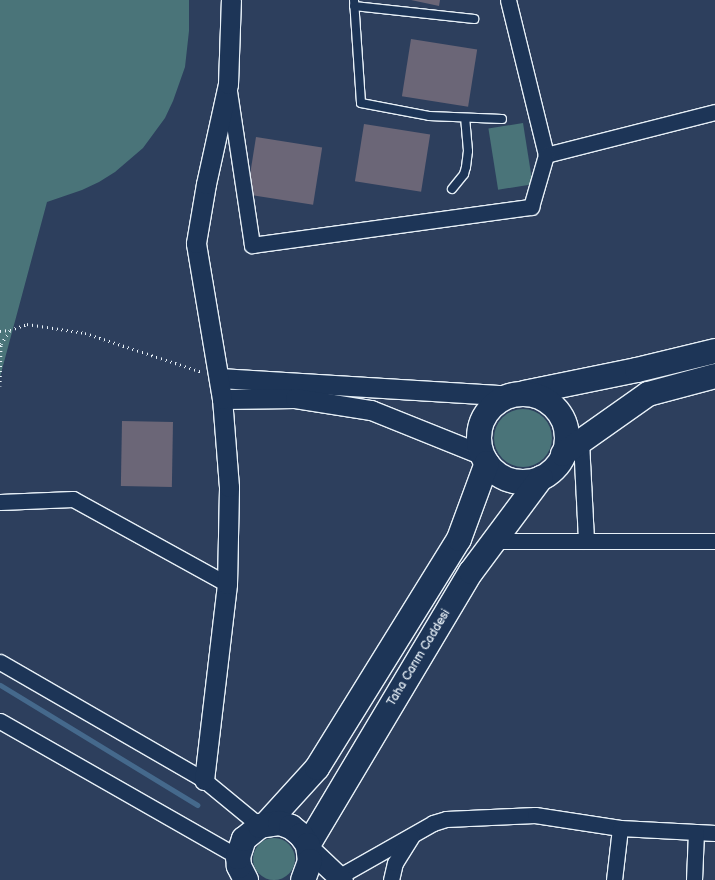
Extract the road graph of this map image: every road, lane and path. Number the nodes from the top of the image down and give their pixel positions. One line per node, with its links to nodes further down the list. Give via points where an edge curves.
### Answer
1 (231, 0): 5 (street)
2 (508, 0): 9 (street)
3 (354, 3): 4 (lane); 7 (lane, via 361,103 429,116)
4 (474, 18)
5 (228, 84): 9 (street, via 252,245 532,207); 15 (street, via 196,243)
6 (715, 112): 9 (street)
7 (465, 118): 8 (lane); 10 (lane, via 466,168)
8 (502, 120)
9 (546, 155)
10 (452, 189)
11 (10, 330): 12 (path); 15 (path, via 26,324 85,333); 16 (path, via 0,344)
12 (0, 331)
13 (715, 351): 17 (main road)
14 (715, 376): 19 (main road, via 648,394)
15 (219, 378): 17 (street); 18 (street)
16 (0, 386)
17 (515, 395): 19 (main road, via 544,400 561,418 566,442); 20 (main road, via 491,407 484,416 479,438)
18 (222, 399): 20 (street, via 294,398 371,410); 26 (street, via 229,487)
19 (572, 448): 21 (main road, via 551,472); 24 (street)
20 (485, 459): 21 (main road, via 503,477 529,482); 30 (main road, via 459,539 317,768)
21 (541, 478): 23 (main road, Taha Carım Caddesi)
22 (0, 502): 26 (street, via 73,499)
23 (494, 541): 24 (street); 35 (main road, Taha Carım Caddesi, via 471,572)
24 (586, 541): 25 (street)
25 (715, 541)
26 (227, 584): 29 (street)
27 (0, 662): 29 (street)
28 (0, 721): 36 (street)
29 (204, 780): 30 (street)
30 (264, 824): 35 (main road, via 280,823 291,827); 36 (main road, via 244,838)
31 (620, 828): 32 (street); 34 (street, via 535,815 446,819); 40 (street)
32 (696, 832): 33 (street); 41 (street)
33 (715, 833)
34 (412, 835): 37 (street); 39 (street, via 395,863)
35 (308, 847): 37 (main road); 38 (main road, via 310,861)
36 (239, 871)
37 (340, 878)
38 (303, 880)
39 (391, 880)
40 (614, 880)
41 (694, 880)

